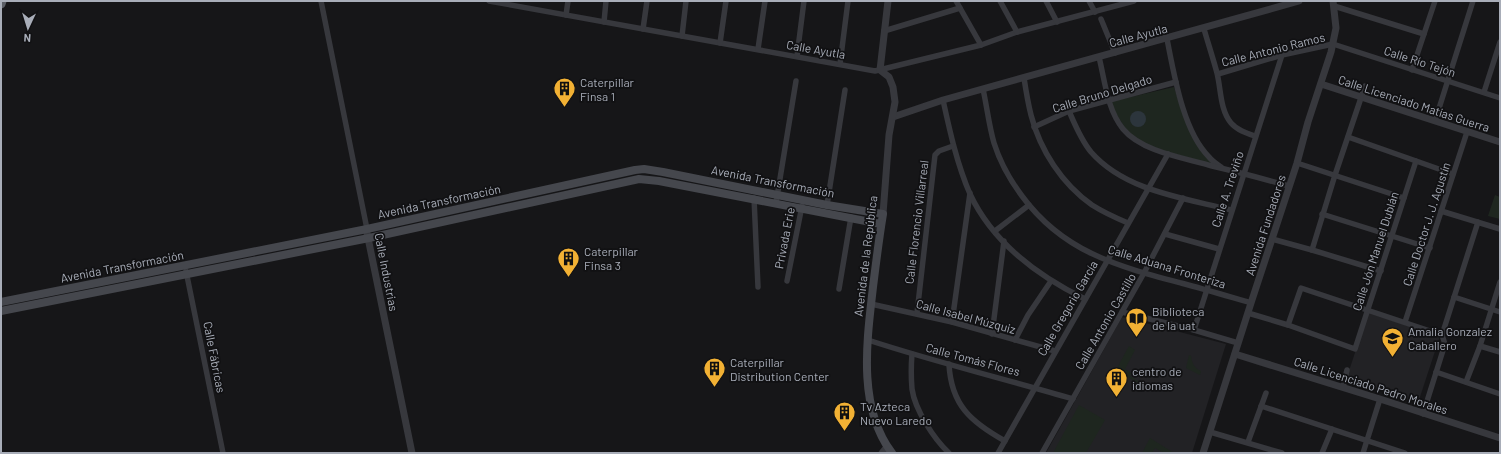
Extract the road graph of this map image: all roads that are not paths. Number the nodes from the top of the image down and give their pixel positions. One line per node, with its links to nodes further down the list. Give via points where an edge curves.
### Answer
1 (321, 1): 111 (street, Calle Industrias)
2 (489, 1): 22 (street, Calle Ayutla)
3 (528, 1): 22 (street)
4 (568, 1): 25 (street)
5 (606, 1): 27 (street)
6 (647, 1): 29 (street)
7 (686, 1): 34 (street)
8 (726, 1): 37 (street)
9 (765, 1): 40 (street)
10 (804, 1): 43 (street)
11 (848, 1): 45 (street)
12 (888, 1): 31 (street)
13 (956, 1): 23 (street)
14 (1000, 1): 32 (street)
15 (1046, 1): 28 (street)
16 (1089, 1): 24 (street)
17 (1134, 1): 24 (street, Calle Ayutla)
18 (1299, 1): 30 (street, Calle Ayutla)
19 (1435, 1): 33 (street)
20 (1473, 1): 51 (street)
21 (1334, 4): 33 (street); 39 (street, Avenida Fundadores, via 1336,28)
22 (527, 8): 25 (street, Calle Ayutla)
23 (960, 8): 31 (street); 38 (street)
24 (1095, 12): 28 (street, Calle Ayutla)
25 (566, 15): 27 (street, Calle Ayutla)
26 (1101, 19): 41 (street)
27 (604, 22): 29 (street, Calle Ayutla)
28 (1057, 22): 32 (street, Calle Ayutla)
29 (643, 29): 34 (street, Calle Ayutla)
30 (1204, 29): 35 (street, Calle Ayutla); 48 (street)
31 (884, 31): 46 (street)
32 (1017, 32): 38 (street, Calle Ayutla)
33 (1424, 34): 47 (street)
34 (682, 36): 37 (street, Calle Ayutla)
35 (1167, 39): 41 (street, Calle Ayutla); 52 (street)
36 (1500, 42): 57 (street)
37 (720, 43): 40 (street, Calle Ayutla)
38 (981, 44): 46 (street, Calle Ayutla)
39 (1333, 44): 42 (street, Calle Antonio Ramos); 47 (street, Calle Río Tejón); 53 (street, Avenida Fundadores)
40 (758, 49): 43 (street, Calle Ayutla)
41 (1115, 53): 44 (street, Calle Ayutla)
42 (1282, 55): 48 (street, Calle Antonio Ramos); 67 (street, Calle A. Treviño)
43 (797, 56): 45 (street, Calle Ayutla)
44 (1099, 57): 49 (street, Calle Ayutla); 61 (street)
45 (840, 64): 46 (street, Calle Ayutla)
46 (880, 70): 63 (street, Avenida de la República, via 889,77 893,87)
47 (1412, 70): 51 (street, Calle Río Tejón)
48 (1218, 74): 67 (street, via 1224,108 1230,122 1242,132)
49 (1024, 78): 55 (street, Calle Ayutla); 65 (street)
50 (796, 81): 91 (street)
51 (1448, 81): 57 (street, Calle Río Tejón); 64 (street)
52 (1176, 82): 61 (street, Calle Bruno Delgado); 74 (street, via 1193,133 1208,157)
53 (1321, 84): 58 (street, Calle Licenciado Matías Guerra); 73 (street, Avenida Fundadores)
54 (1365, 86): 58 (street)
55 (983, 89): 60 (street, Calle Ayutla); 98 (street, Calle Aduana Fronteriza, via 994,143 1008,175)
56 (845, 90): 97 (street)
57 (1484, 92): 59 (street, Calle Río Tejón)
58 (1362, 98): 64 (street, Calle Licenciado Matías Guerra); 68 (street)
59 (1500, 98)
60 (943, 100): 63 (street, Calle Ayutla); 70 (street)
61 (1109, 100): 62 (street, Calle Bruno Delgado); 71 (street, via 1124,130 1139,142)
62 (1069, 111): 65 (street, Calle Bruno Delgado); 85 (street, via 1078,132 1099,160 1119,176)
63 (893, 117): 103 (street, Avenida de la República, via 889,135)
64 (1435, 121): 66 (street, Calle Licenciado Matías Guerra)
65 (1034, 127): 108 (street, via 1049,159 1066,182 1093,205)
66 (1467, 132): 69 (street, Calle Licenciado Matías Guerra); 76 (street, Calle Doctor J. J. Agustín)
67 (1255, 136): 75 (street, Calle A. Treviño)
68 (1348, 137): 72 (street); 78 (street)
69 (1500, 142)
70 (954, 146): 88 (street); 150 (street, Calle Florencio Villarreal, via 935,155)
71 (1168, 154): 74 (street); 85 (street, Calle Gregorio García)
72 (1416, 161): 76 (street); 93 (street, Calle Jón Manuel Dublán)
73 (1297, 163): 78 (street); 83 (street, Avenida Fundadores)
74 (1223, 168): 75 (street)
75 (1243, 174): 83 (street); 101 (street, Calle A. Treviño)
76 (1453, 174): 102 (street, Calle Doctor J. J. Agustín)
77 (612, 175): 79 (main road, Avenida Transformación, via 644,169); 81 (main road); 89 (main road, Avenida Transformación)
78 (1335, 175): 93 (street); 104 (street)
79 (701, 179): 80 (main road, Avenida Transformación); 84 (main road)
80 (721, 183): 82 (main road, Avenida Transformación); 87 (main road)
81 (614, 184): 84 (main road, Avenida Transformación, via 646,179); 96 (main road, Avenida Transformación)
82 (736, 186): 86 (main road, Avenida Transformación); 90 (main road)
83 (1289, 186): 119 (street, Avenida Fundadores)
84 (699, 188): 87 (main road, Avenida Transformación)
85 (1148, 189): 92 (street); 108 (street, Calle Gregorio García)
86 (755, 190): 91 (main road, Avenida Transformación); 94 (street)
87 (720, 192): 90 (main road, Avenida Transformación)
88 (970, 193): 113 (street); 152 (street)
89 (528, 194): 96 (main road); 100 (main road, Avenida Transformación)
90 (736, 196): 94 (main road, Avenida Transformación)
91 (777, 198): 94 (main road, Avenida Transformación); 95 (main road, Avenida Transformación); 99 (main road, Avenida Transformación)
92 (1183, 198): 101 (street); 115 (street, Calle Antonio Castillo)
93 (1404, 198): 116 (street, Calle Jón Manuel Dublán)
94 (753, 199): 135 (street)
95 (803, 199): 97 (main road, Avenida Transformación); 99 (street, Privada Erie)
96 (530, 203): 106 (main road, Avenida Transformación)
97 (827, 205): 103 (main road, Avenida Transformación)
98 (1029, 205): 113 (street); 125 (street, Calle Aduana Fronteriza, via 1044,222 1069,241)
99 (801, 208): 105 (main road, Avenida Transformación); 131 (street, Privada Erie)
100 (457, 209): 106 (main road); 109 (main road, Avenida Transformación)
101 (1232, 210): 122 (street, Calle A. Treviño)
102 (1441, 211): 107 (street); 123 (street, Calle Doctor J. J. Agustín)
103 (883, 214): 110 (main road, Avenida de la República)
104 (1322, 214): 116 (street); 124 (street)
105 (851, 217): 110 (main road, Avenida Transformación); 136 (street)
106 (459, 218): 114 (main road, Avenida Transformación)
107 (1478, 222): 112 (street); 138 (street)
108 (1128, 223): 125 (street, Calle Gregorio García)
109 (391, 224): 111 (main road, Avenida Transformación); 114 (main road)
110 (881, 224): 143 (main road, Avenida de la República)
111 (367, 229): 117 (main road, Avenida Transformación); 118 (street, Calle Industrias)
112 (1500, 229)
113 (995, 231): 120 (street)
114 (393, 233): 118 (main road, Avenida Transformación)
115 (1166, 234): 122 (street); 128 (street, Calle Antonio Castillo)
116 (1392, 236): 123 (street); 127 (street, Calle Jón Manuel Dublán)
117 (323, 238): 121 (main road); 126 (main road, Avenida Transformación)
118 (369, 238): 121 (main road, Avenida Transformación); 186 (street, Calle Industrias)
119 (1272, 239): 124 (street); 142 (street, Avenida Fundadores)
120 (1004, 241): 132 (street, via 1010,249); 156 (street)
121 (325, 247): 129 (main road, Avenida Transformación)
122 (1219, 248): 137 (street, Calle A. Treviño)
123 (1430, 248): 153 (street, Calle Doctor J. J. Agustín)
124 (1312, 250): 127 (street)
125 (1107, 261): 128 (street, Calle Aduana Fronteriza); 140 (street, Calle Gregorio García)
126 (184, 266): 129 (street, Calle Fábricas); 130 (main road, Avenida Transformación)
127 (1381, 271): 146 (street, Calle Jón Manuel Dublán)
128 (1144, 273): 137 (street, Calle Aduana Fronteriza); 148 (street, Calle Antonio Castillo)
129 (186, 274): 134 (main road, Avenida Transformación); 185 (street, Calle Fábricas)
130 (127, 277): 134 (main road); 139 (main road, Avenida Transformación)
131 (788, 281)
132 (1051, 281): 140 (street); 159 (street)
133 (1500, 282): 145 (street)
134 (129, 286): 144 (main road, Avenida Transformación)
135 (758, 287)
136 (839, 289)
137 (1206, 290): 142 (street, Calle Aduana Fronteriza); 155 (street, Calle A. Treviño)
138 (1454, 297): 145 (street); 157 (street)
139 (24, 298): 141 (main road, Avenida Transformación); 144 (main road)
140 (1085, 299): 162 (street, Calle Gregorio García)
141 (1, 302)
142 (1251, 303): 151 (street, Avenida Fundadores)
143 (871, 304): 150 (street, Calle Isabel Múzquiz); 158 (main road, Avenida de la República)
144 (26, 306): 147 (main road, Avenida Transformación)
145 (1492, 309): 149 (street); 161 (street)
146 (1368, 310): 153 (street); 154 (street, via 1301,288); 154 (street, Calle Jón Manuel Dublán, via 1355,349)
147 (1, 311)
148 (1122, 312): 155 (street); 174 (street, Calle Antonio Castillo)
149 (1500, 312)
150 (917, 313): 152 (street, Calle Isabel Múzquiz)
151 (1248, 313): 154 (street); 160 (street, Avenida Fundadores)
152 (952, 322): 156 (street, Calle Isabel Múzquiz)
153 (1405, 322): 157 (street)
154 (1288, 325)
155 (1194, 330): 160 (street)
156 (992, 334): 159 (street, Calle Isabel Múzquiz)
157 (1442, 335): 168 (street, via 1445,344)
158 (868, 340): 164 (street, Calle Tomás Flores); 184 (main road, Avenida de la República, via 866,360 869,395)
159 (1014, 340): 162 (street, Calle Isabel Múzquiz)
160 (1238, 343): 165 (street, Avenida Fundadores)
161 (1480, 346): 163 (street); 169 (street)
162 (1056, 351): 171 (street, Calle Gregorio García)
163 (1500, 352)
164 (912, 354): 166 (street, Calle Tomás Flores); 187 (street, via 912,391 927,426)
165 (1234, 354): 170 (street, Calle Licenciado Pedro Morales); 179 (street, Avenida Fundadores)
166 (950, 364): 171 (street, Calle Tomás Flores); 182 (street, via 950,381 962,408 981,427)
167 (1347, 370): 170 (street)
168 (1436, 372): 169 (street); 177 (street)
169 (1466, 382): 173 (street)
170 (1342, 387): 175 (street, Calle Licenciado Pedro Morales)
171 (1035, 388): 174 (street, Calle Tomás Flores); 182 (street, Calle Gregorio García)
172 (1266, 393): 176 (street)
173 (1500, 394)
174 (1073, 399): 189 (street, Calle Antonio Castillo)
175 (1380, 399): 177 (street, Calle Licenciado Pedro Morales); 181 (street)
176 (1261, 406): 178 (street); 183 (street)
177 (1423, 414): 180 (street, Calle Licenciado Pedro Morales)
178 (1332, 429): 181 (street); 192 (street)
179 (1210, 432): 183 (street); 190 (street, Avenida Fundadores)
180 (1500, 438)
181 (1367, 440): 193 (street); 194 (street)
182 (1005, 441): 188 (street, Calle Gregorio García)
183 (1248, 442): 191 (street)
184 (887, 451)
185 (223, 453)
186 (412, 453)
187 (950, 453)
188 (998, 453)
189 (1042, 453)
190 (1203, 453)
191 (1282, 453)
192 (1322, 453)
193 (1363, 453)
194 (1405, 453)

